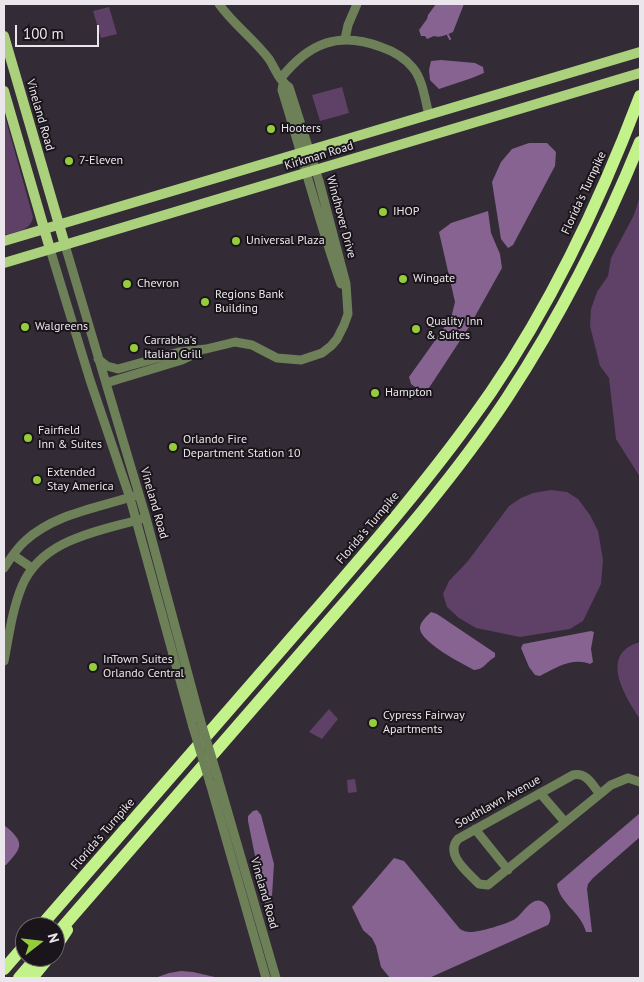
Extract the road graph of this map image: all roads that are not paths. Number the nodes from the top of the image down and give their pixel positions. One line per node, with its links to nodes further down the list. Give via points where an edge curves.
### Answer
1 (219, 4): 7 (street, Windhover Drive, via 268,58)
2 (357, 4): 4 (street)
3 (4, 36): 11 (main road, Vineland Road)
4 (345, 39): 7 (street, via 312,50 293,65); 12 (street, via 368,42 404,59 417,74)
5 (638, 53): 12 (main road, Kirkman Road)
6 (640, 73): 15 (main road, Kirkman Road)
7 (282, 81): 14 (street, Windhover Drive, via 291,94)
8 (4, 82): 11 (main road, via 12,100)
9 (4, 91): 17 (main road, Vineland Road)
10 (640, 96): 43 (highway, Florida's Turnpike, via 606,181 554,286 491,391 450,448 366,553)
11 (24, 106): 16 (main road, Vineland Road)
12 (429, 115): 14 (main road, Kirkman Road)
13 (640, 142): 42 (highway, via 599,236 537,350 469,450 378,564)
14 (305, 151): 15 (street, Windhover Drive); 16 (main road, Kirkman Road)
15 (311, 172): 19 (main road, Kirkman Road); 23 (street, Windhover Drive, via 348,303 346,320 339,336 327,350 295,361 272,356 252,345 238,342)
16 (59, 224): 17 (main road, Kirkman Road); 19 (main road, Vineland Road)
17 (44, 229): 18 (main road, Kirkman Road); 20 (main road, Vineland Road)
18 (4, 241)
19 (65, 245): 20 (main road, Kirkman Road); 24 (street, Vineland Road)
20 (50, 249): 21 (main road, Kirkman Road); 22 (street, Vineland Road)
21 (4, 263)
22 (76, 333): 25 (street, Vineland Road); 26 (street, via 84,344 93,369)
23 (181, 356): 24 (street, Windhover Drive, via 118,369); 26 (street, Windhover Drive)
24 (98, 359): 26 (street, Vineland Road)
25 (90, 380): 27 (street, via 102,392); 29 (street, Vineland Road)
26 (106, 384): 27 (street, Vineland Road)
27 (126, 451): 28 (street, Vineland Road)
28 (139, 494): 29 (street); 30 (street, Vineland Road)
29 (130, 498): 31 (street, Vineland Road); 32 (street, via 53,522 25,541)
30 (146, 518): 31 (street); 47 (street, Vineland Road, bridge)
31 (136, 520): 34 (street, via 72,539 57,546); 47 (street, Vineland Road, bridge, via 193,727)
32 (12, 555): 33 (street); 34 (street)
33 (4, 568)
34 (32, 568): 35 (street, via 17,602)
35 (4, 661)
36 (640, 782): 38 (street, Southlawn Avenue, via 623,779)
37 (540, 793): 38 (street, Southlawn Avenue, via 579,774 587,778); 39 (street); 40 (street, Southlawn Avenue)
38 (599, 793): 39 (street, Southlawn Avenue)
39 (564, 822): 41 (street, Southlawn Avenue)
40 (475, 829): 41 (street); 41 (street, Southlawn Avenue, via 455,842 454,856 479,884 488,885)
41 (508, 870)
42 (86, 901): 44 (highway); 45 (highway)
43 (49, 917)
44 (65, 925)
45 (65, 933)
46 (15, 956): 50 (highway)
47 (266, 960): 53 (street, Vineland Road); 54 (street, Vineland Road)
48 (28, 967): 51 (highway)
49 (41, 967): 52 (highway)
50 (4, 969)
51 (19, 978)
52 (32, 978)
53 (266, 978)
54 (276, 978)

